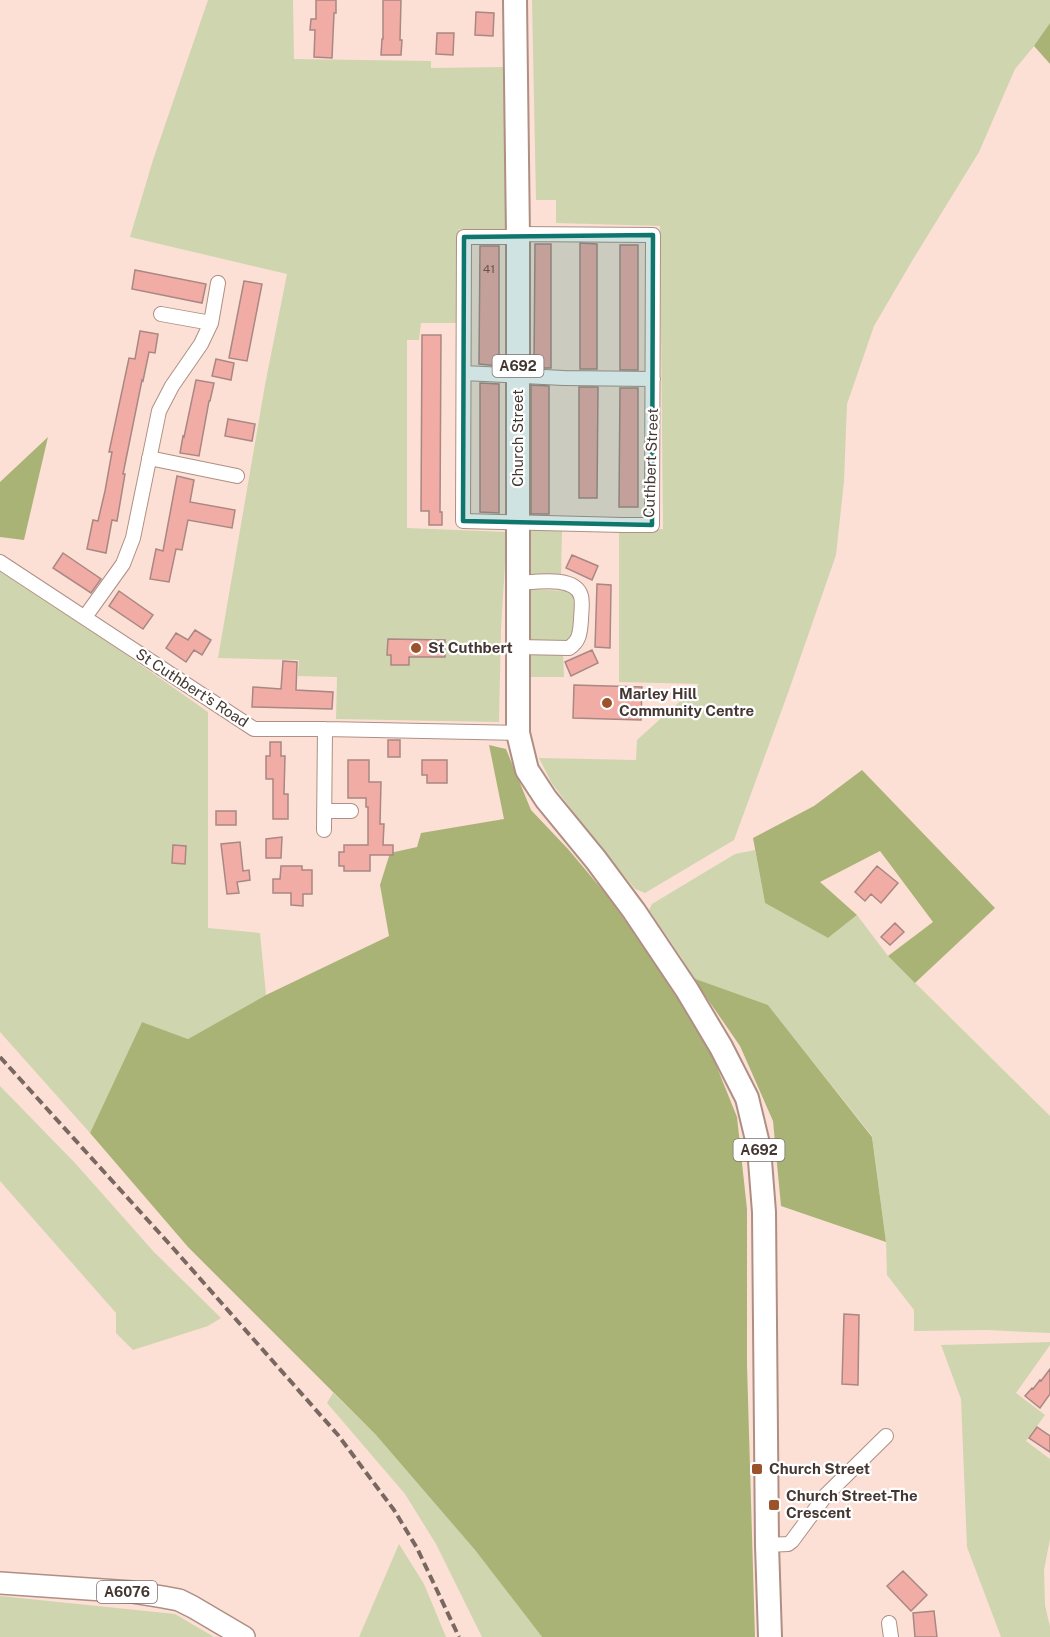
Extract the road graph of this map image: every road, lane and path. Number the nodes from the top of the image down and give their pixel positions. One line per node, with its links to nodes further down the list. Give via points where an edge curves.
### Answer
1 (515, 0): 2 (highway, Church Street / A692)
2 (518, 236): 6 (street, via 464,237); 7 (highway, Church Street / A692); 8 (street, Cuthbert Street, via 653,235)
3 (218, 283): 5 (street)
4 (161, 314): 5 (street)
5 (211, 323): 9 (street, via 159,411)
6 (464, 374): 7 (street); 11 (street, via 464,521)
7 (518, 376): 8 (street); 11 (highway, Church Street / A692)
8 (653, 379): 11 (street, Cuthbert Street, via 652,525)
9 (149, 458): 10 (street); 14 (street, via 133,538 123,564)
10 (237, 476)
11 (518, 523): 13 (highway, Church Street / A692)
12 (0, 562): 14 (street, St Cuthbert's Road)
13 (518, 583): 15 (highway, Church Street / A692); 15 (street, via 566,582 582,597 580,634 575,644 568,648)
14 (85, 617): 16 (street, St Cuthbert's Road, via 254,729)
15 (518, 647): 17 (highway, Church Street / A692)
16 (326, 729): 17 (street, St Cuthbert's Road); 18 (street)
17 (518, 733): 22 (highway, A692, via 527,770 674,970 747,1098 759,1148 764,1212)
18 (324, 811): 19 (street); 20 (street)
19 (351, 811)
20 (324, 830)
21 (886, 1436): 22 (street, via 826,1495 792,1541)
22 (767, 1545): 25 (highway, A692)
23 (0, 1583): 24 (main road, A6076, via 171,1598)
24 (244, 1637)
25 (770, 1637)

